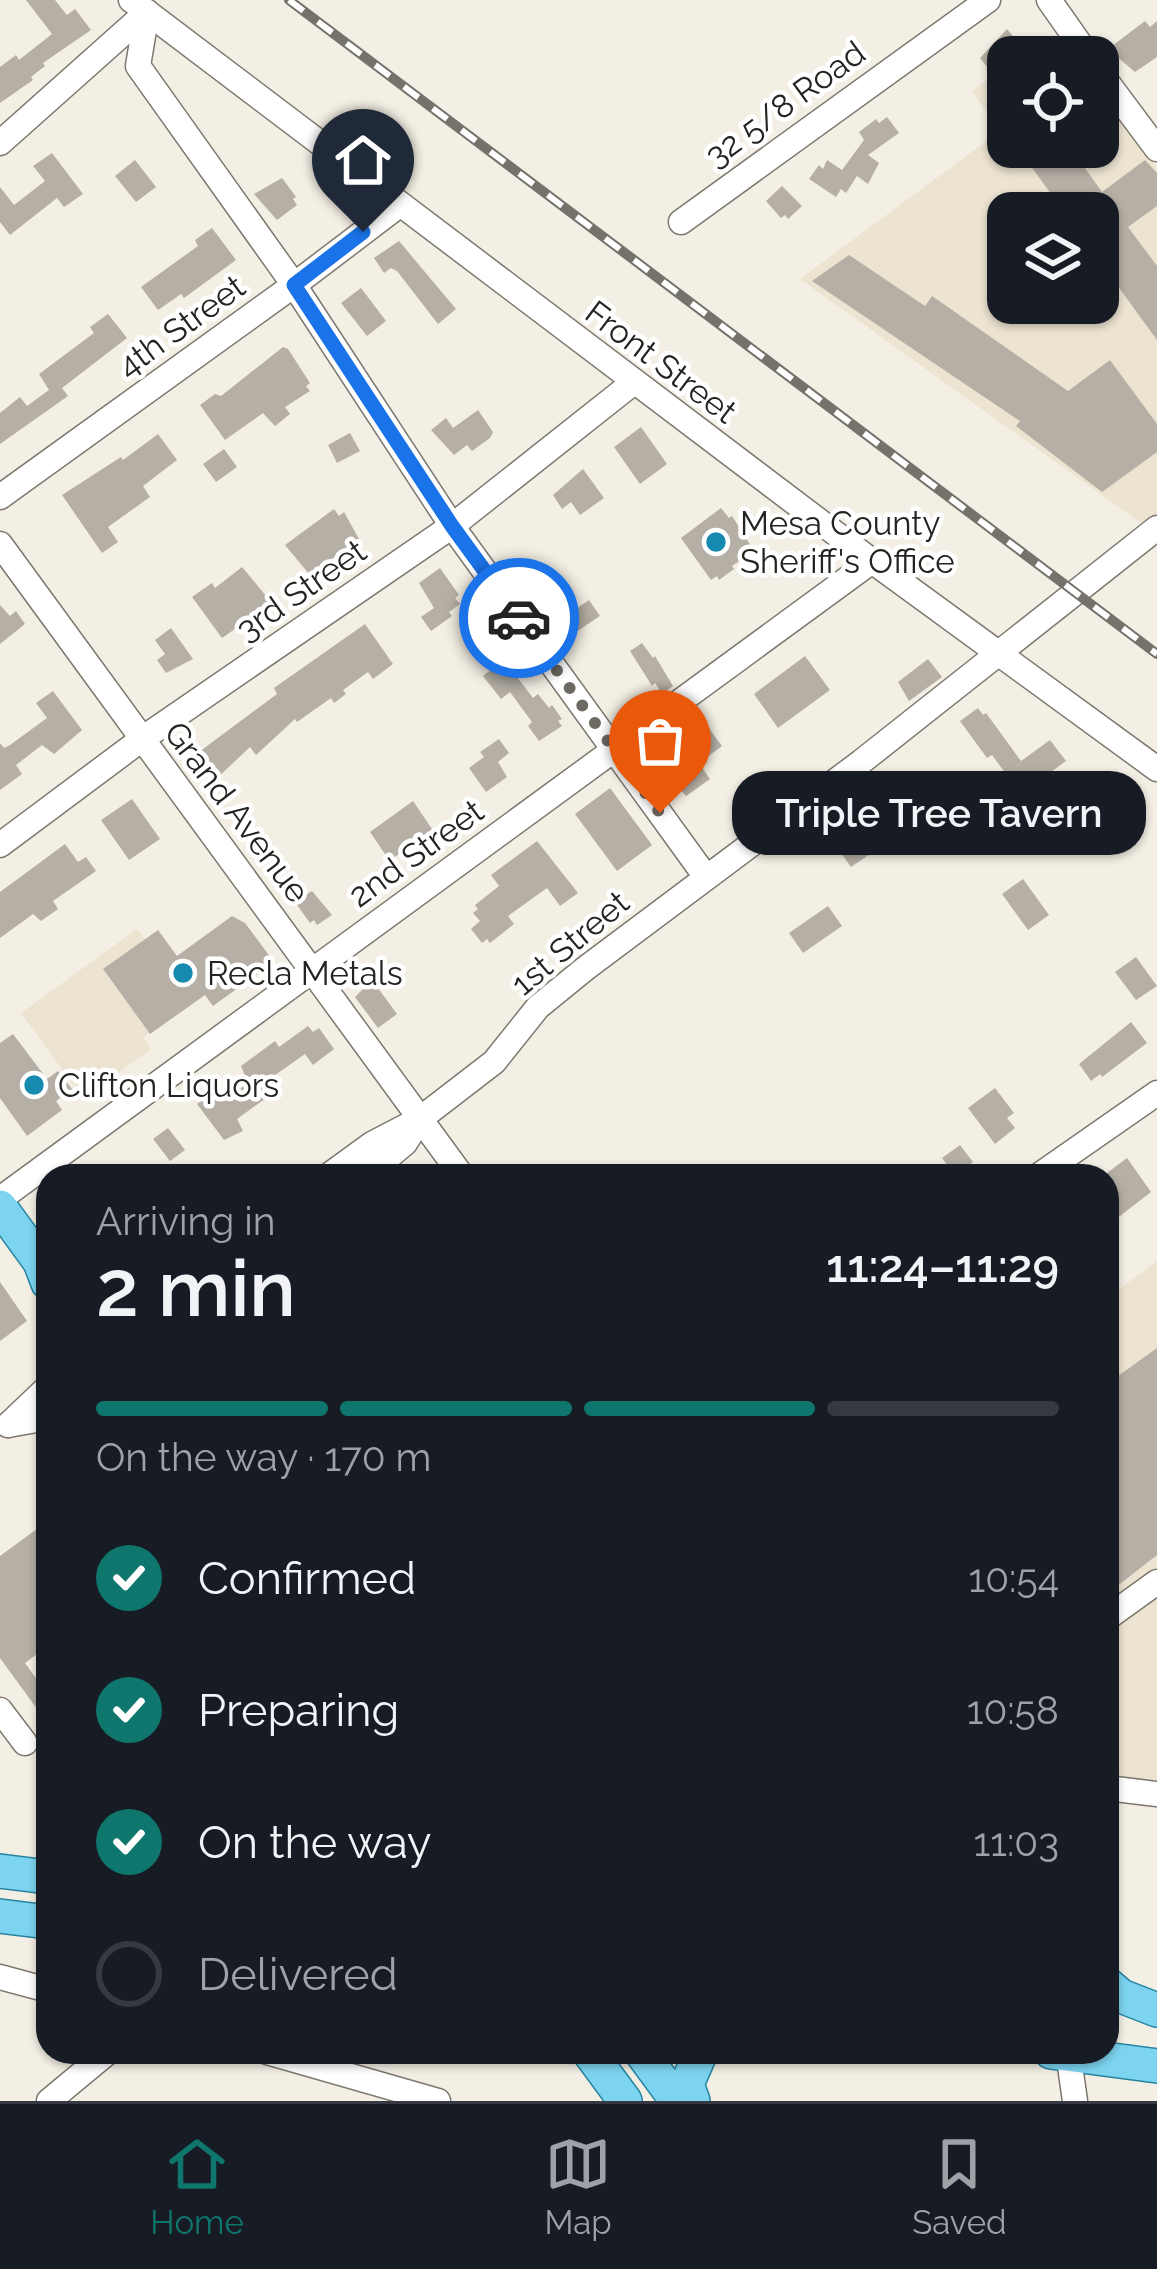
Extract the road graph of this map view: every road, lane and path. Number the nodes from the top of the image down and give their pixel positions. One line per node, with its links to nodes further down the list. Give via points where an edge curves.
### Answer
1 (988, 0): 9 (street, 32 5/8 Road)
2 (1049, 0): 4 (street)
3 (139, 6): 6 (street); 8 (street, Front Street); 10 (street, via 138,66)
4 (1074, 36)
5 (1119, 98): 7 (street)
6 (0, 143)
7 (1157, 149)
8 (398, 206): 10 (street, 4th Street); 11 (street, Front Street)
9 (681, 222)
10 (294, 285): 12 (street, 4th Street); 13 (street)
11 (634, 382): 13 (street, 3rd Street); 16 (street, Front Street)
12 (0, 497)
13 (452, 526): 18 (street, 3rd Street); 19 (street)
14 (1157, 528): 17 (street, 1st Street)
15 (0, 544): 18 (street, Grand Avenue)
16 (872, 561): 17 (street, Front Street); 19 (street, 2nd Street)
17 (1002, 653): 20 (street, Front Street); 22 (street, 1st Street)
18 (142, 740): 21 (street, 3rd Street); 23 (street, Grand Avenue)
19 (614, 749): 22 (street); 23 (street, 2nd Street)
20 (1157, 769)
21 (0, 844)
22 (706, 877): 25 (street, 1st Street, via 549,998 494,1062)
23 (313, 970): 25 (street, Grand Avenue); 26 (street, 2nd Street)
24 (1157, 1093): 30 (street)
25 (420, 1119): 27 (street, 1st Street); 28 (street, 1st Street); 29 (street, Grand Avenue)
26 (52, 1164)
27 (345, 1164)
28 (380, 1164)
29 (453, 1164)
30 (1055, 1164)
31 (36, 1176): 32 (street, 2nd Street)
32 (0, 1203): 33 (main road)
33 (36, 1257)
34 (36, 1398): 36 (street)
35 (36, 1420): 36 (street)
36 (4, 1426)
37 (1157, 1582): 38 (street)
38 (1119, 1609)
39 (0, 1710): 40 (street)
40 (25, 1744)
41 (1119, 1788): 42 (street)
42 (1154, 1789)
43 (0, 1870): 44 (main road)
44 (36, 1875)
45 (0, 1916): 46 (main road)
46 (36, 1920)
47 (0, 1977): 48 (street)
48 (36, 1987)
49 (1119, 1995): 50 (main road)
50 (1157, 2010)
51 (1119, 2017): 52 (main road)
52 (1157, 2020)
53 (1119, 2061): 60 (main road)
54 (94, 2064): 62 (street)
55 (305, 2064): 61 (street)
56 (598, 2064): 64 (main road)
57 (650, 2064): 65 (main road)
58 (696, 2064): 66 (main road, via 687,2084)
59 (1065, 2064): 67 (street)
60 (1157, 2066)
61 (405, 2096): 63 (street)
62 (49, 2101)
63 (438, 2101)
64 (626, 2101)
65 (677, 2101)
66 (693, 2101)
67 (1076, 2101)

